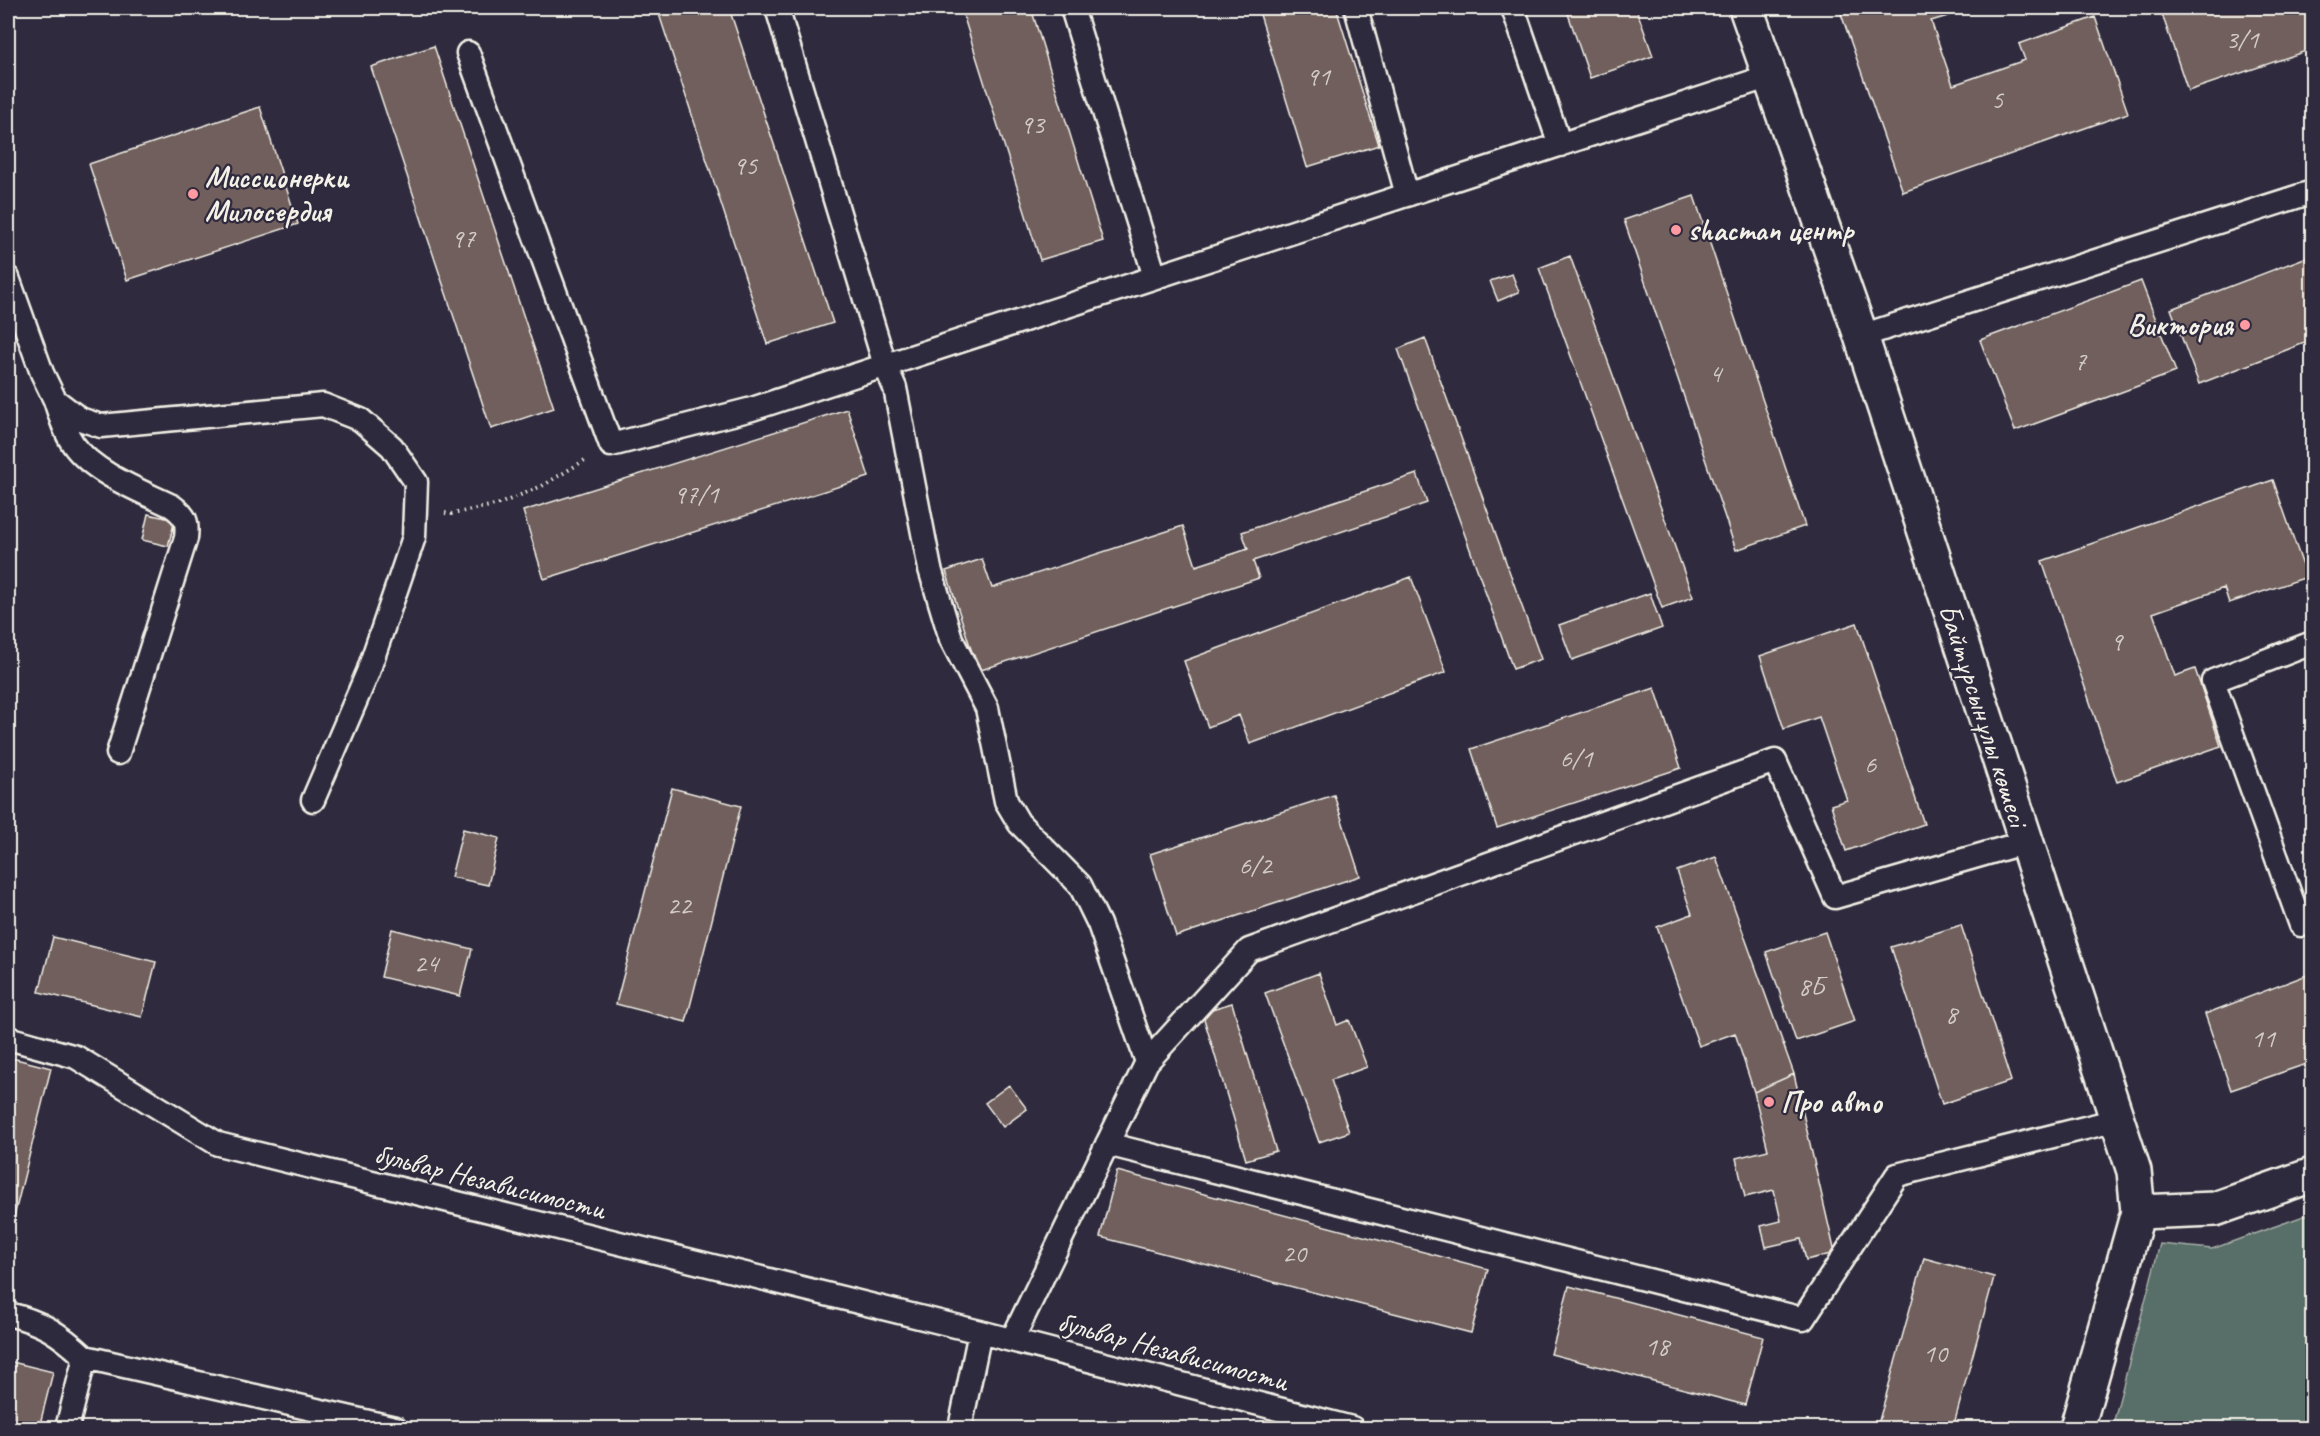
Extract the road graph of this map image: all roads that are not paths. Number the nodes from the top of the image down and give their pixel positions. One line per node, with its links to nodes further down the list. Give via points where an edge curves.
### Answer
1 (777, 8): 14 (lane)
2 (1072, 8): 11 (lane)
3 (1356, 8): 10 (lane)
4 (1514, 8): 8 (lane)
5 (1746, 8): 7 (street, Байтұрсынұлы көшесі)
6 (468, 53): 14 (lane, via 611,445 752,409)
7 (1770, 76): 8 (lane); 13 (street, Байтұрсынұлы көшесі)
8 (1560, 145): 10 (lane)
9 (2313, 192): 13 (lane)
10 (1407, 195): 11 (lane)
11 (1155, 277): 14 (lane)
12 (8, 278): 15 (lane)
13 (1861, 336): 19 (street, Байтұрсынұлы көшесі)
14 (885, 366): 22 (lane, via 895,388 930,569 951,639 987,708 1006,801 1019,823 1080,885 1099,924)
15 (55, 400): 17 (lane, via 65,431 93,465 172,506 184,514 188,524); 18 (lane, via 80,419 101,426 323,405 361,420 392,447 416,482 414,537 368,672)
16 (2313, 643): 20 (lane, via 2212,681 2301,925)
17 (118, 753)
18 (313, 800)
19 (2026, 842): 22 (lane, via 1835,897 1775,761 1249,950); 23 (street, Байтұрсынұлы көшесі)
20 (2313, 920)
21 (8, 1038): 28 (lane, бульвар Независимости, via 76,1057 218,1144)
22 (1147, 1062): 24 (lane)
23 (2117, 1120): 24 (lane, via 1897,1175 1803,1319); 26 (street, Байтұрсынұлы көшесі, via 2134,1171)
24 (1107, 1144): 29 (lane)
25 (2313, 1174): 26 (street, via 2215,1209)
26 (2138, 1212): 35 (street, Байтұрсынұлы көшесі)
27 (8, 1314): 30 (lane, via 59,1333)
28 (980, 1332): 29 (lane, бульвар Независимости); 33 (lane)
29 (1012, 1340): 34 (lane, бульвар Независимости)
30 (85, 1357): 31 (lane); 32 (lane)
31 (67, 1428)
32 (395, 1428)
33 (960, 1428)
34 (1352, 1428)
35 (2077, 1428)

